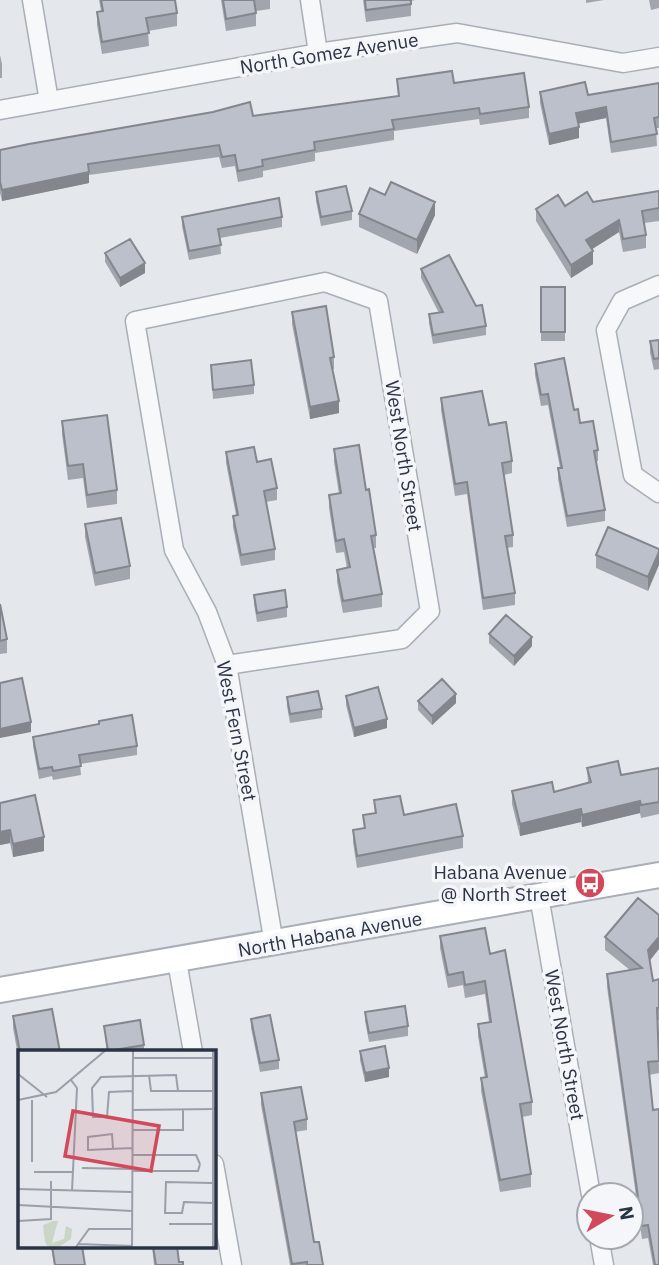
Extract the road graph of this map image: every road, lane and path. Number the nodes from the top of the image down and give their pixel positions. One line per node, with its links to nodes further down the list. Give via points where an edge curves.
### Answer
1 (32, 0): 5 (street)
2 (310, 0): 3 (street)
3 (318, 53): 4 (street, North Gomez Avenue, via 457,33 623,63); 5 (street, North Gomez Avenue)
4 (659, 57)
5 (49, 101): 6 (street, North Gomez Avenue)
6 (0, 110)
7 (659, 285): 9 (street, via 622,301 606,330 633,475)
8 (378, 301): 10 (street, West North Street, via 429,611 402,639); 10 (street, West Fern Street, via 325,282 135,321 174,550 207,612)
9 (659, 493)
10 (227, 665): 13 (street, West Fern Street)
11 (659, 875): 12 (street, North Habana Avenue)
12 (539, 896): 13 (street, North Habana Avenue); 18 (street, West North Street)
13 (274, 944): 14 (street, North Habana Avenue)
14 (177, 961): 15 (street, North Habana Avenue); 16 (street)
15 (0, 990)
16 (193, 1050)
17 (215, 1170): 19 (street)
18 (590, 1181)
19 (232, 1265)

